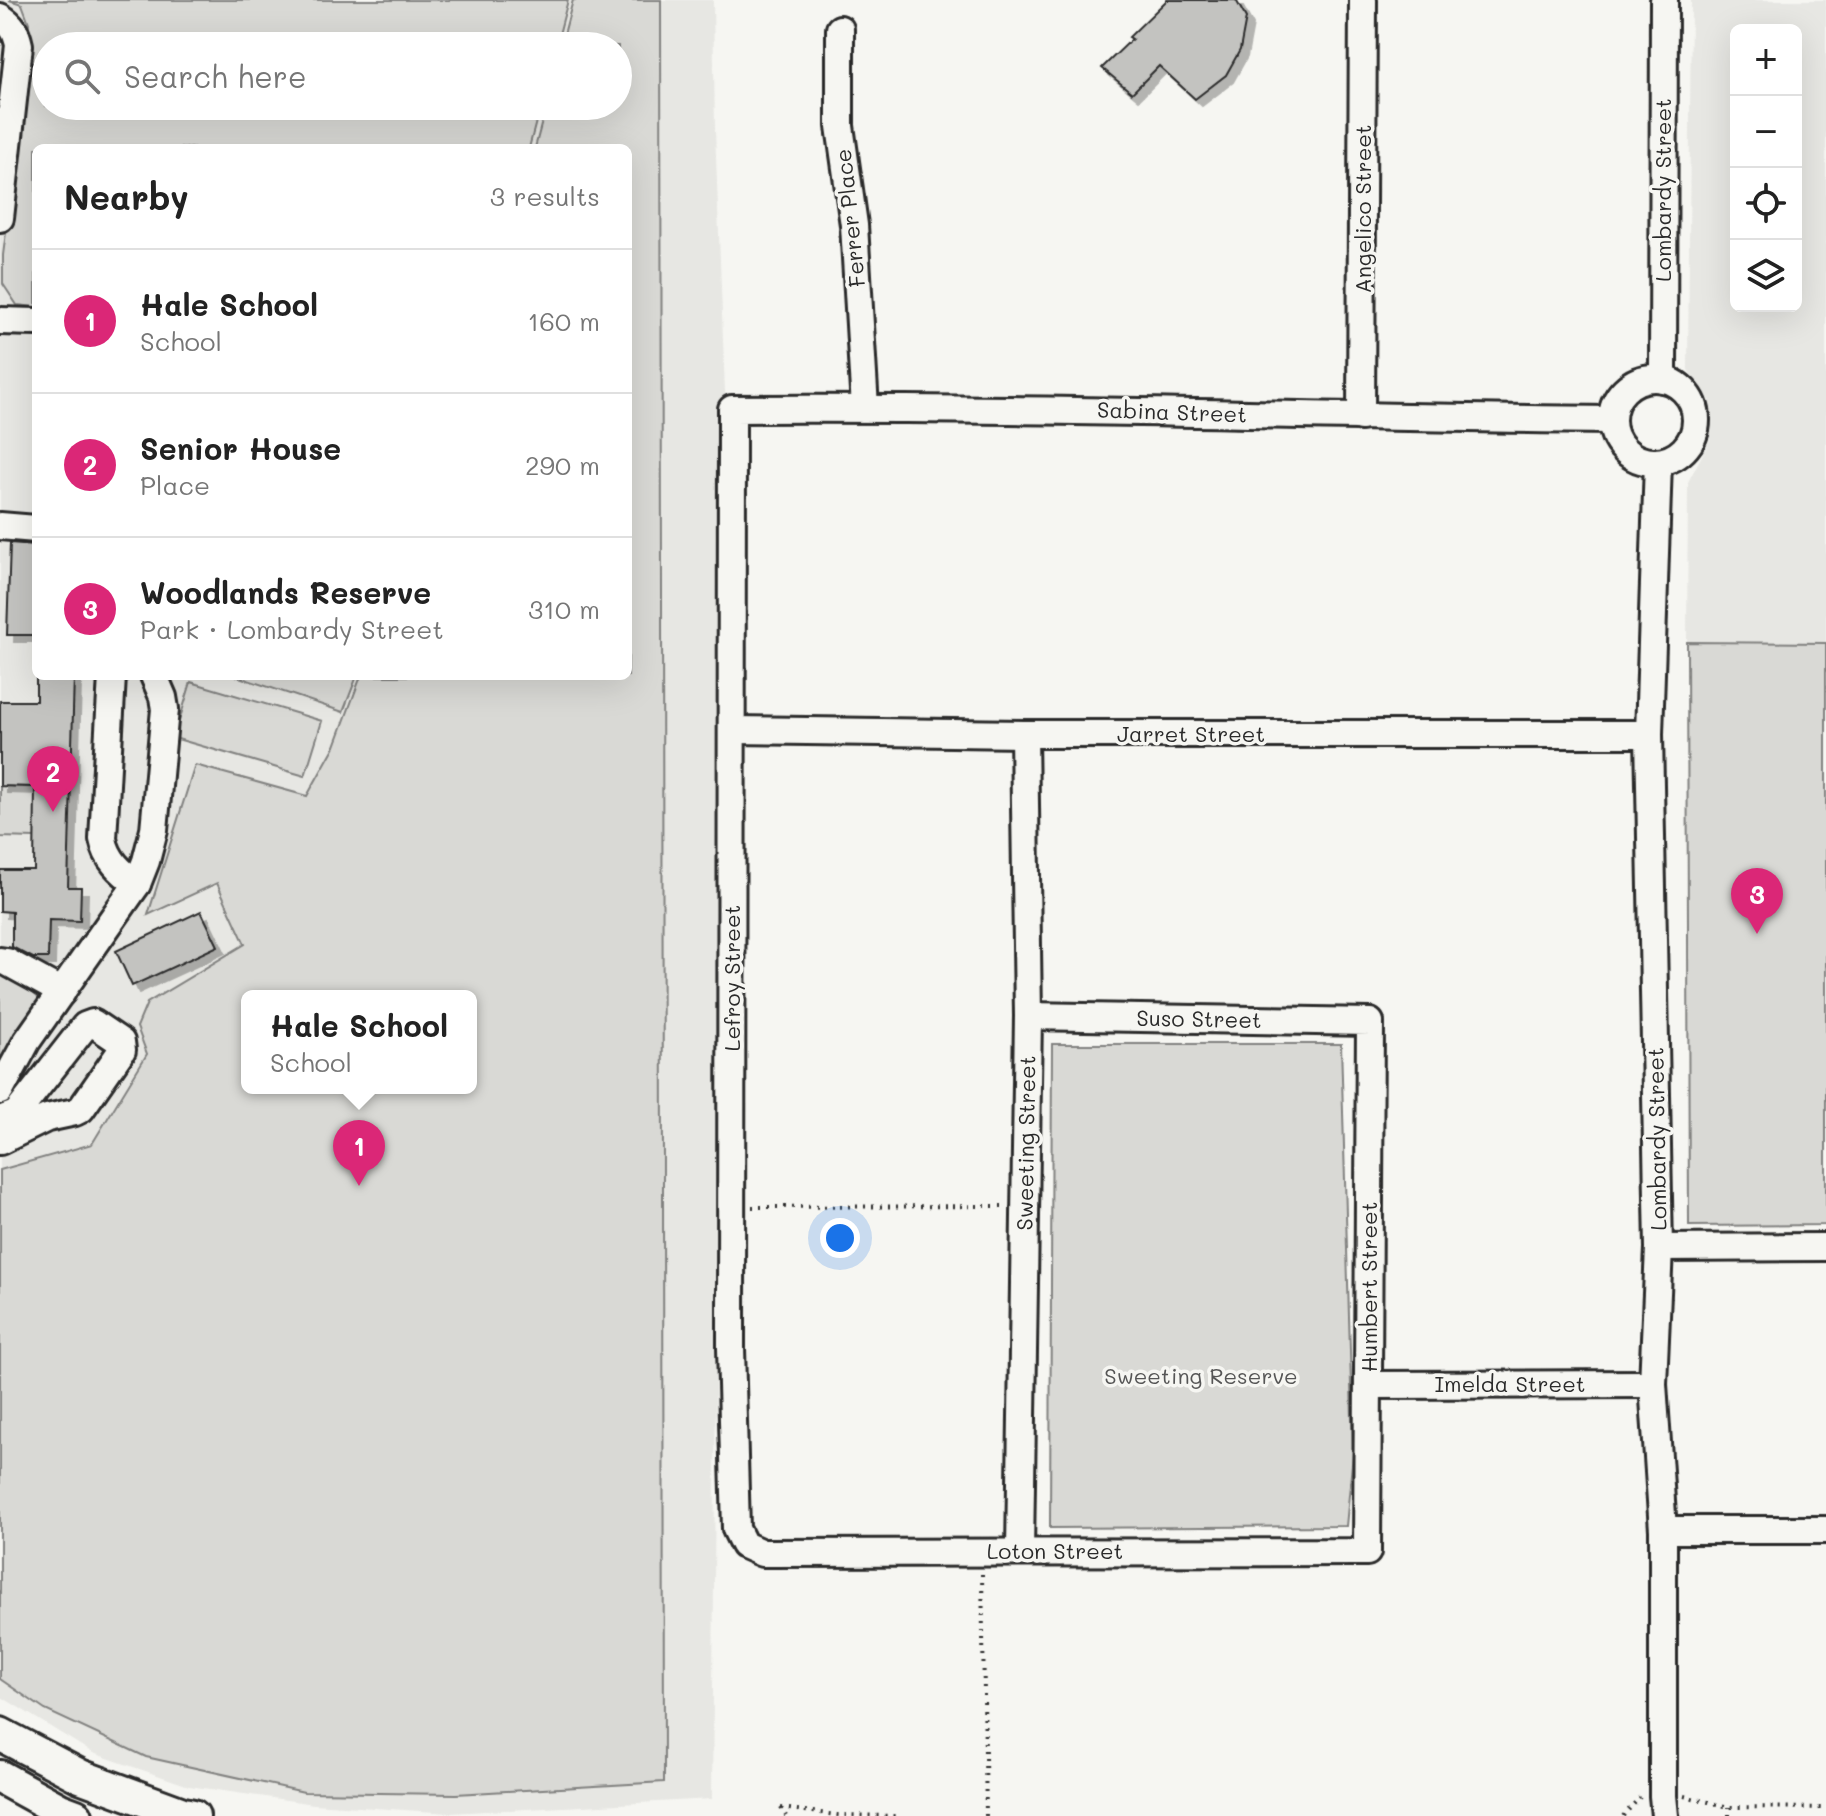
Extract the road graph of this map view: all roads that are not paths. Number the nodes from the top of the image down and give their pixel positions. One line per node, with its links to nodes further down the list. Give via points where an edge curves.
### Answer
1 (1363, 0): 11 (street, Angelico Street)
2 (1664, 0): 8 (street, Lombardy Street)
3 (0, 17): 5 (street, via 16,31 19,45)
4 (840, 29): 9 (street, Ferrer Place, via 840,126 854,225)
5 (0, 218)
6 (0, 321): 7 (street)
7 (32, 322)
8 (1663, 379): 12 (street, via 1642,380 1621,393); 13 (street, via 1686,394 1696,421 1687,446)
9 (865, 408): 10 (street, Sabina Street); 11 (street, Sabina Street)
10 (732, 409): 18 (street, Lefroy Street)
11 (1361, 417): 12 (street, Sabina Street)
12 (1611, 420): 13 (street, via 1618,443 1628,453)
13 (1658, 462): 20 (street, Lombardy Street)
14 (0, 526): 15 (street)
15 (32, 529)
16 (112, 680): 21 (street, via 103,839 112,862)
17 (156, 680): 21 (street, via 165,709 154,830)
18 (733, 730): 19 (street, Jarret Street); 35 (street, Lefroy Street, via 731,1348 736,1529)
19 (1024, 734): 20 (street, Jarret Street); 24 (street, Sweeting Street)
20 (1649, 734): 30 (street, Lombardy Street)
21 (137, 884): 23 (street)
22 (0, 961): 23 (street)
23 (62, 992): 26 (street)
24 (1028, 1016): 25 (street, Suso Street); 36 (street, Sweeting Street)
25 (1370, 1022): 32 (street, Humbert Street)
26 (0, 1091)
27 (0, 1120): 28 (street, via 16,1114 85,1026 93,1023 121,1042 122,1050 81,1109 47,1118)
28 (0, 1141)
29 (1826, 1247): 30 (street)
30 (1659, 1248): 31 (street, Lombardy Street)
31 (1653, 1384): 32 (street, Imelda Street); 33 (street, Lombardy Street)
32 (1368, 1385): 37 (street, Humbert Street)
33 (1663, 1530): 34 (street); 40 (street, Lombardy Street)
34 (1826, 1530)
35 (744, 1545): 36 (street, Loton Street, via 762,1553)
36 (1020, 1551): 37 (street, Loton Street)
37 (1367, 1552)
38 (0, 1734): 42 (main road, via 80,1776)
39 (0, 1777): 41 (main road)
40 (1664, 1806)
41 (76, 1816)
42 (193, 1816)

